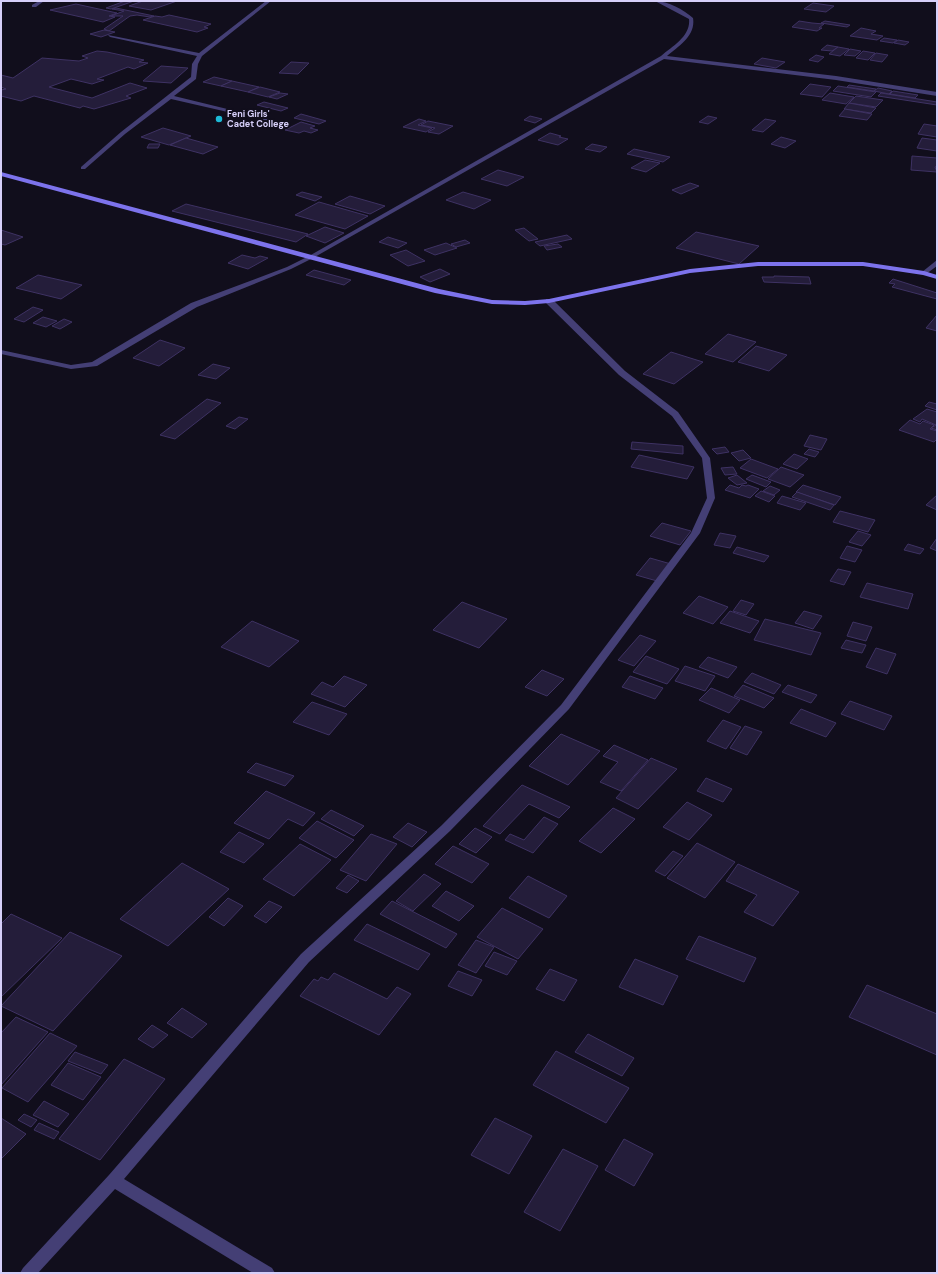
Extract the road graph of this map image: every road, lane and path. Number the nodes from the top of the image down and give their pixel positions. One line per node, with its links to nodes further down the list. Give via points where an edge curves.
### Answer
1 (42, 1): 4 (street)
2 (269, 1): 6 (street)
3 (657, 1): 7 (street, via 691,18 693,24 689,33)
4 (34, 6)
5 (110, 36): 6 (street)
6 (200, 55): 9 (street, via 195,64 194,78)
7 (663, 56): 8 (street); 13 (street)
8 (937, 94)
9 (170, 97): 10 (street); 11 (street, via 122,133)
10 (283, 124)
11 (83, 168)
12 (1, 174): 13 (main road)
13 (311, 257): 17 (main road, via 438,291 492,302); 18 (street, via 194,305 94,364 71,367)
14 (937, 262): 15 (street)
15 (924, 273): 16 (main road); 17 (main road, via 863,264 758,264 690,271)
16 (937, 277)
17 (549, 301): 19 (street, via 622,373 675,414 706,458 712,498 695,533 565,707 446,828 305,958)
18 (1, 352)
19 (114, 1180): 20 (street); 21 (street)
20 (28, 1273)
21 (267, 1273)

